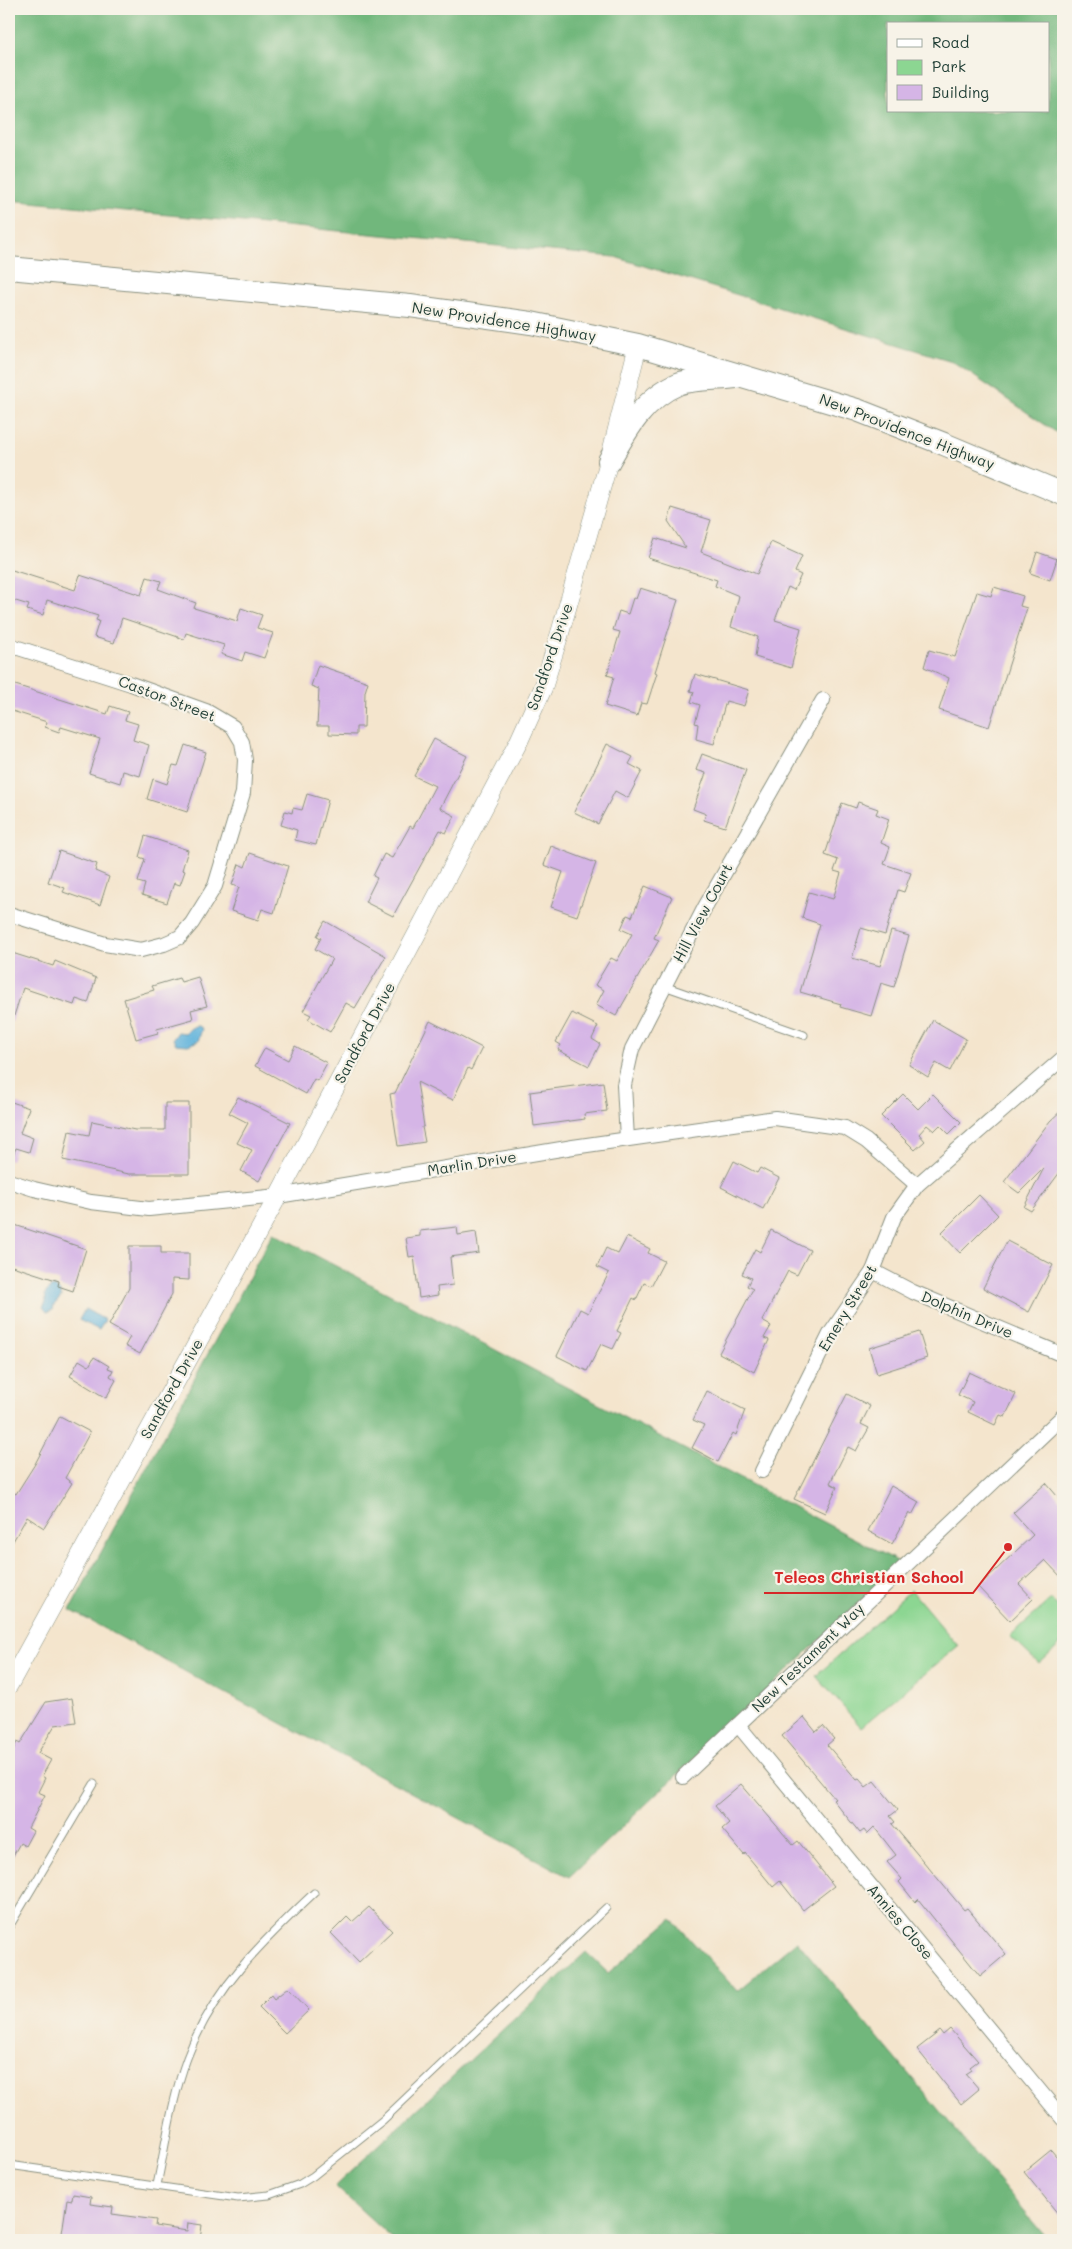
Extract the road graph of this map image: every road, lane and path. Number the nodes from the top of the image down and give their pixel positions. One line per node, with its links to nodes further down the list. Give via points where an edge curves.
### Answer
1 (9, 268): 2 (highway, New Providence Highway, via 410,306 531,323)
2 (638, 345): 3 (highway, New Providence Highway); 4 (street, Sandford Drive)
3 (747, 376): 4 (highway, via 678,383 649,401); 5 (highway, New Providence Highway, via 857,410)
4 (609, 461): 15 (street, Sandford Drive, via 543,688 519,741)
5 (1063, 494)
6 (9, 645): 8 (street, Castor Street, via 206,711 233,727 242,742 245,760 243,794 215,886 180,937 141,950 105,944)
7 (823, 700): 9 (street, Hill View Court)
8 (9, 914)
9 (663, 985): 10 (lane); 12 (street, Hill View Court, via 632,1049 624,1085)
10 (804, 1035)
11 (1063, 1058): 14 (street, Emery Street)
12 (627, 1139): 14 (street, Marlin Drive, via 775,1118 812,1122 845,1128 866,1141); 15 (street, Marlin Drive)
13 (9, 1180): 15 (street, Marlin Drive, via 91,1202 149,1209)
14 (917, 1185): 16 (street, Emery Street, via 894,1217)
15 (278, 1196): 20 (street, Sandford Drive)
16 (873, 1271): 17 (street, Dolphin Drive, via 913,1292); 19 (street, Emery Street, via 830,1334)
17 (1063, 1355)
18 (1063, 1416): 21 (street, New Testament Way)
19 (762, 1471)
20 (9, 1685)
21 (738, 1725): 22 (street, New Testament Way); 27 (street, Annies Close)
22 (683, 1777)
23 (94, 1784): 26 (lane)
24 (314, 1893): 29 (lane, via 244,1962 202,2026 182,2072)
25 (606, 1908): 29 (lane, via 383,2120 313,2176 284,2190 254,2198)
26 (9, 1928)
27 (1063, 2119)
28 (9, 2165): 29 (lane)
29 (157, 2185)

